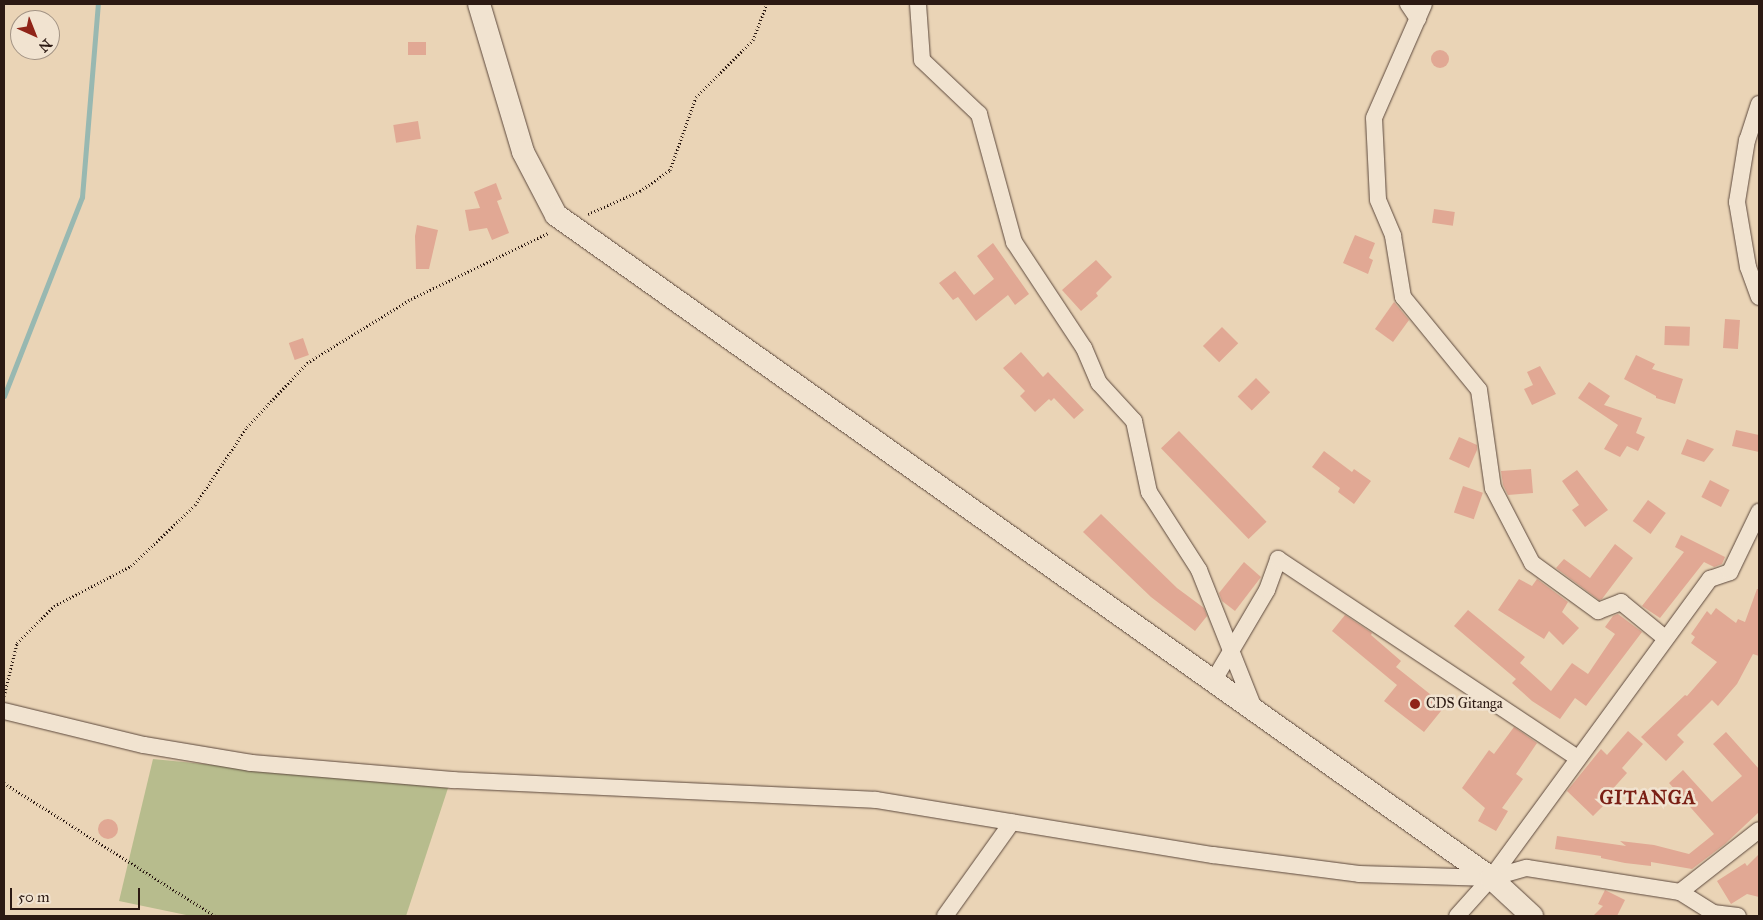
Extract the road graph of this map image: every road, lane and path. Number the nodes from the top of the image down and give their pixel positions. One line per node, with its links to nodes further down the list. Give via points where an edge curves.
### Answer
1 (479, 4): 8 (main road, via 523,152 556,215)
2 (767, 4): 8 (path, via 753,40 696,97 670,170 640,191)
3 (918, 4): 12 (street, via 922,60 979,114 1014,242 1084,348 1099,383 1134,421 1149,492 1199,570)
4 (1408, 4): 6 (street)
5 (1424, 4): 6 (street)
6 (1418, 19): 11 (street, via 1374,118 1378,200 1394,236 1404,297 1479,390 1493,488 1532,563 1598,611 1621,602)
7 (1759, 104): 9 (street, via 1747,140 1737,202 1748,268)
8 (568, 224): 13 (main road); 14 (path, via 411,298 308,363 248,427 195,505 131,566 54,606 16,643)
9 (1759, 297)
10 (1759, 512): 11 (street, via 1730,572 1710,579)
11 (1665, 638): 17 (street)
12 (1232, 652): 13 (street); 15 (street); 17 (street, via 1267,590 1278,558)
13 (1214, 680): 15 (main road)
14 (4, 699)
15 (1254, 708): 21 (main road)
16 (4, 711): 19 (street, via 144,745 251,763 454,780 876,800)
17 (1578, 758): 21 (street)
18 (4, 783): 23 (path)
19 (1012, 822): 21 (street, via 1213,855 1359,874); 24 (street)
20 (1759, 830): 22 (street)
21 (1491, 878): 22 (street, via 1527,868); 25 (street); 26 (main road)
22 (1680, 892): 27 (street, via 1713,913)
23 (215, 916)
24 (945, 916)
25 (1457, 916)
26 (1532, 916)
27 (1738, 916)

